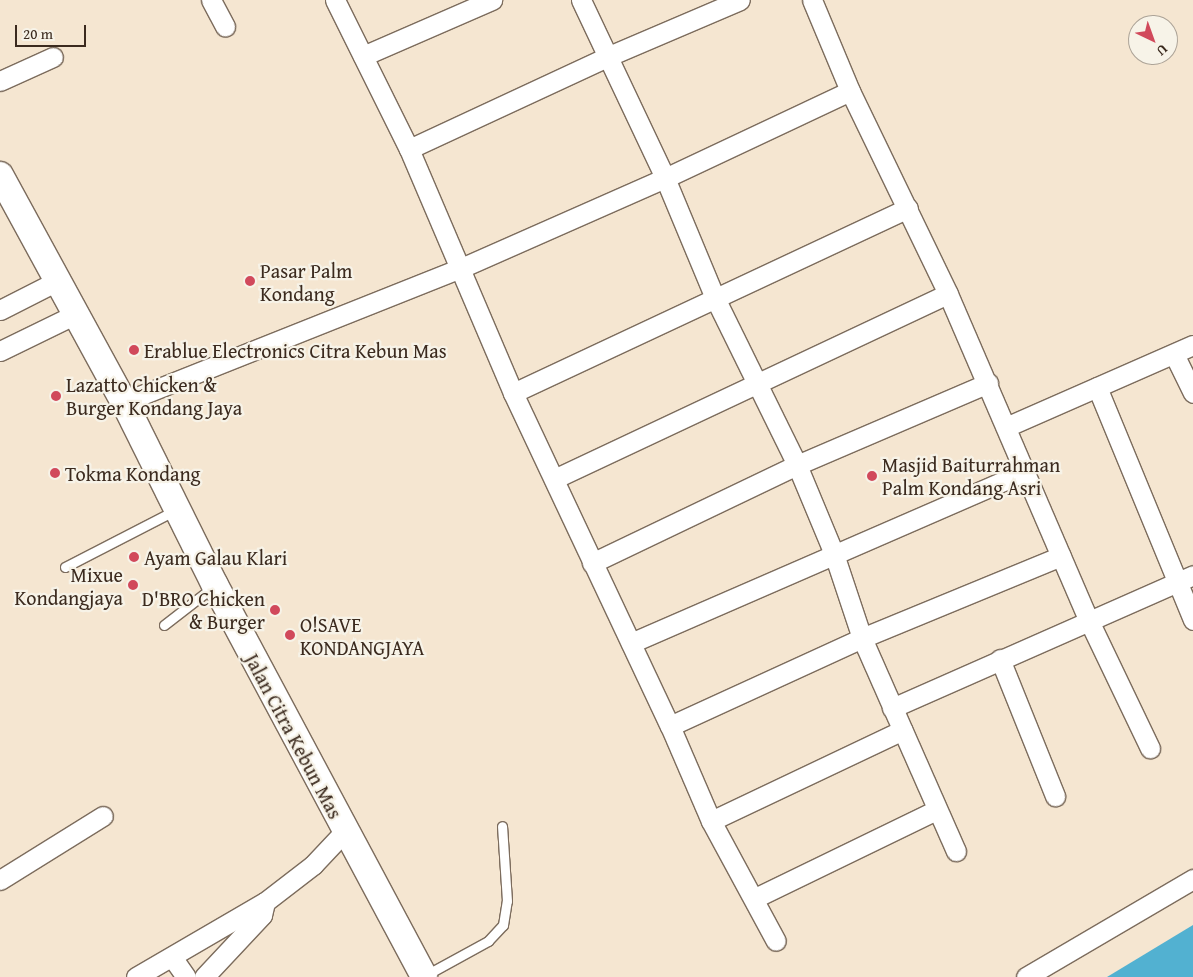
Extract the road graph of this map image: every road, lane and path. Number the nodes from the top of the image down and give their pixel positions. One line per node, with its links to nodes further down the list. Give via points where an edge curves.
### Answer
1 (211, 0): 7 (street)
2 (334, 0): 8 (street)
3 (492, 0): 8 (street)
4 (581, 0): 9 (street)
5 (740, 0): 9 (street)
6 (812, 0): 12 (street)
7 (225, 26)
8 (363, 56): 13 (street)
9 (609, 56): 13 (street); 15 (street)
10 (53, 57): 11 (street)
11 (0, 81)
12 (850, 90): 15 (street); 16 (street)
13 (409, 149): 17 (street)
14 (0, 175): 18 (street, Jalan Citra Kebun Mas)
15 (665, 178): 17 (street); 20 (street)
16 (908, 208): 19 (street); 20 (street)
17 (461, 268): 29 (street); 31 (street)
18 (57, 281): 21 (street); 22 (street, Jalan Citra Kebun Mas)
19 (948, 294): 26 (street); 27 (street)
20 (714, 296): 27 (street); 29 (street)
21 (0, 310)
22 (76, 314): 24 (street); 31 (street, Jalan Citra Kebun Mas)
23 (1193, 345): 25 (street)
24 (0, 351)
25 (1174, 354): 28 (street); 30 (street)
26 (988, 383): 32 (street); 33 (street)
27 (757, 385): 33 (street); 35 (street)
28 (1097, 387): 32 (street); 42 (street)
29 (513, 393): 35 (street)
30 (1193, 393)
31 (124, 402): 36 (street, Jalan Citra Kebun Mas)
32 (1006, 427): 34 (street)
33 (797, 465): 37 (street); 39 (street)
34 (1024, 472): 37 (street); 38 (street)
35 (554, 479): 39 (street)
36 (178, 509): 40 (lane); 43 (street, Jalan Citra Kebun Mas)
37 (834, 554): 47 (street); 48 (street)
38 (1061, 556): 45 (street); 47 (street)
39 (592, 563): 48 (street)
40 (65, 567)
41 (1193, 575): 42 (street)
42 (1176, 584): 44 (street); 45 (street)
43 (215, 585): 46 (lane); 59 (street, Jalan Citra Kebun Mas)
44 (1193, 620)
45 (1090, 622): 49 (street); 53 (street)
46 (164, 625)
47 (862, 638): 50 (street); 51 (street)
48 (631, 643): 51 (street)
49 (1000, 659): 50 (street); 54 (street)
50 (892, 708): 52 (street)
51 (670, 726): 57 (street)
52 (902, 730): 55 (street); 57 (street)
53 (1150, 748)
54 (1055, 796)
55 (936, 810): 60 (street); 63 (street)
56 (103, 816): 62 (street)
57 (710, 821): 63 (street)
58 (502, 826): 67 (lane, via 507,901 503,925 488,941)
59 (344, 832): 64 (street, via 313,865); 67 (street, Jalan Citra Kebun Mas)
60 (956, 851)
61 (1193, 879): 71 (street)
62 (0, 880)
63 (755, 898): 65 (street)
64 (265, 902): 66 (street); 70 (street, via 262,916)
65 (776, 941)
66 (172, 957): 68 (street); 69 (street)
67 (424, 976)
68 (136, 977)
69 (186, 977)
70 (204, 977)
71 (1026, 977)

